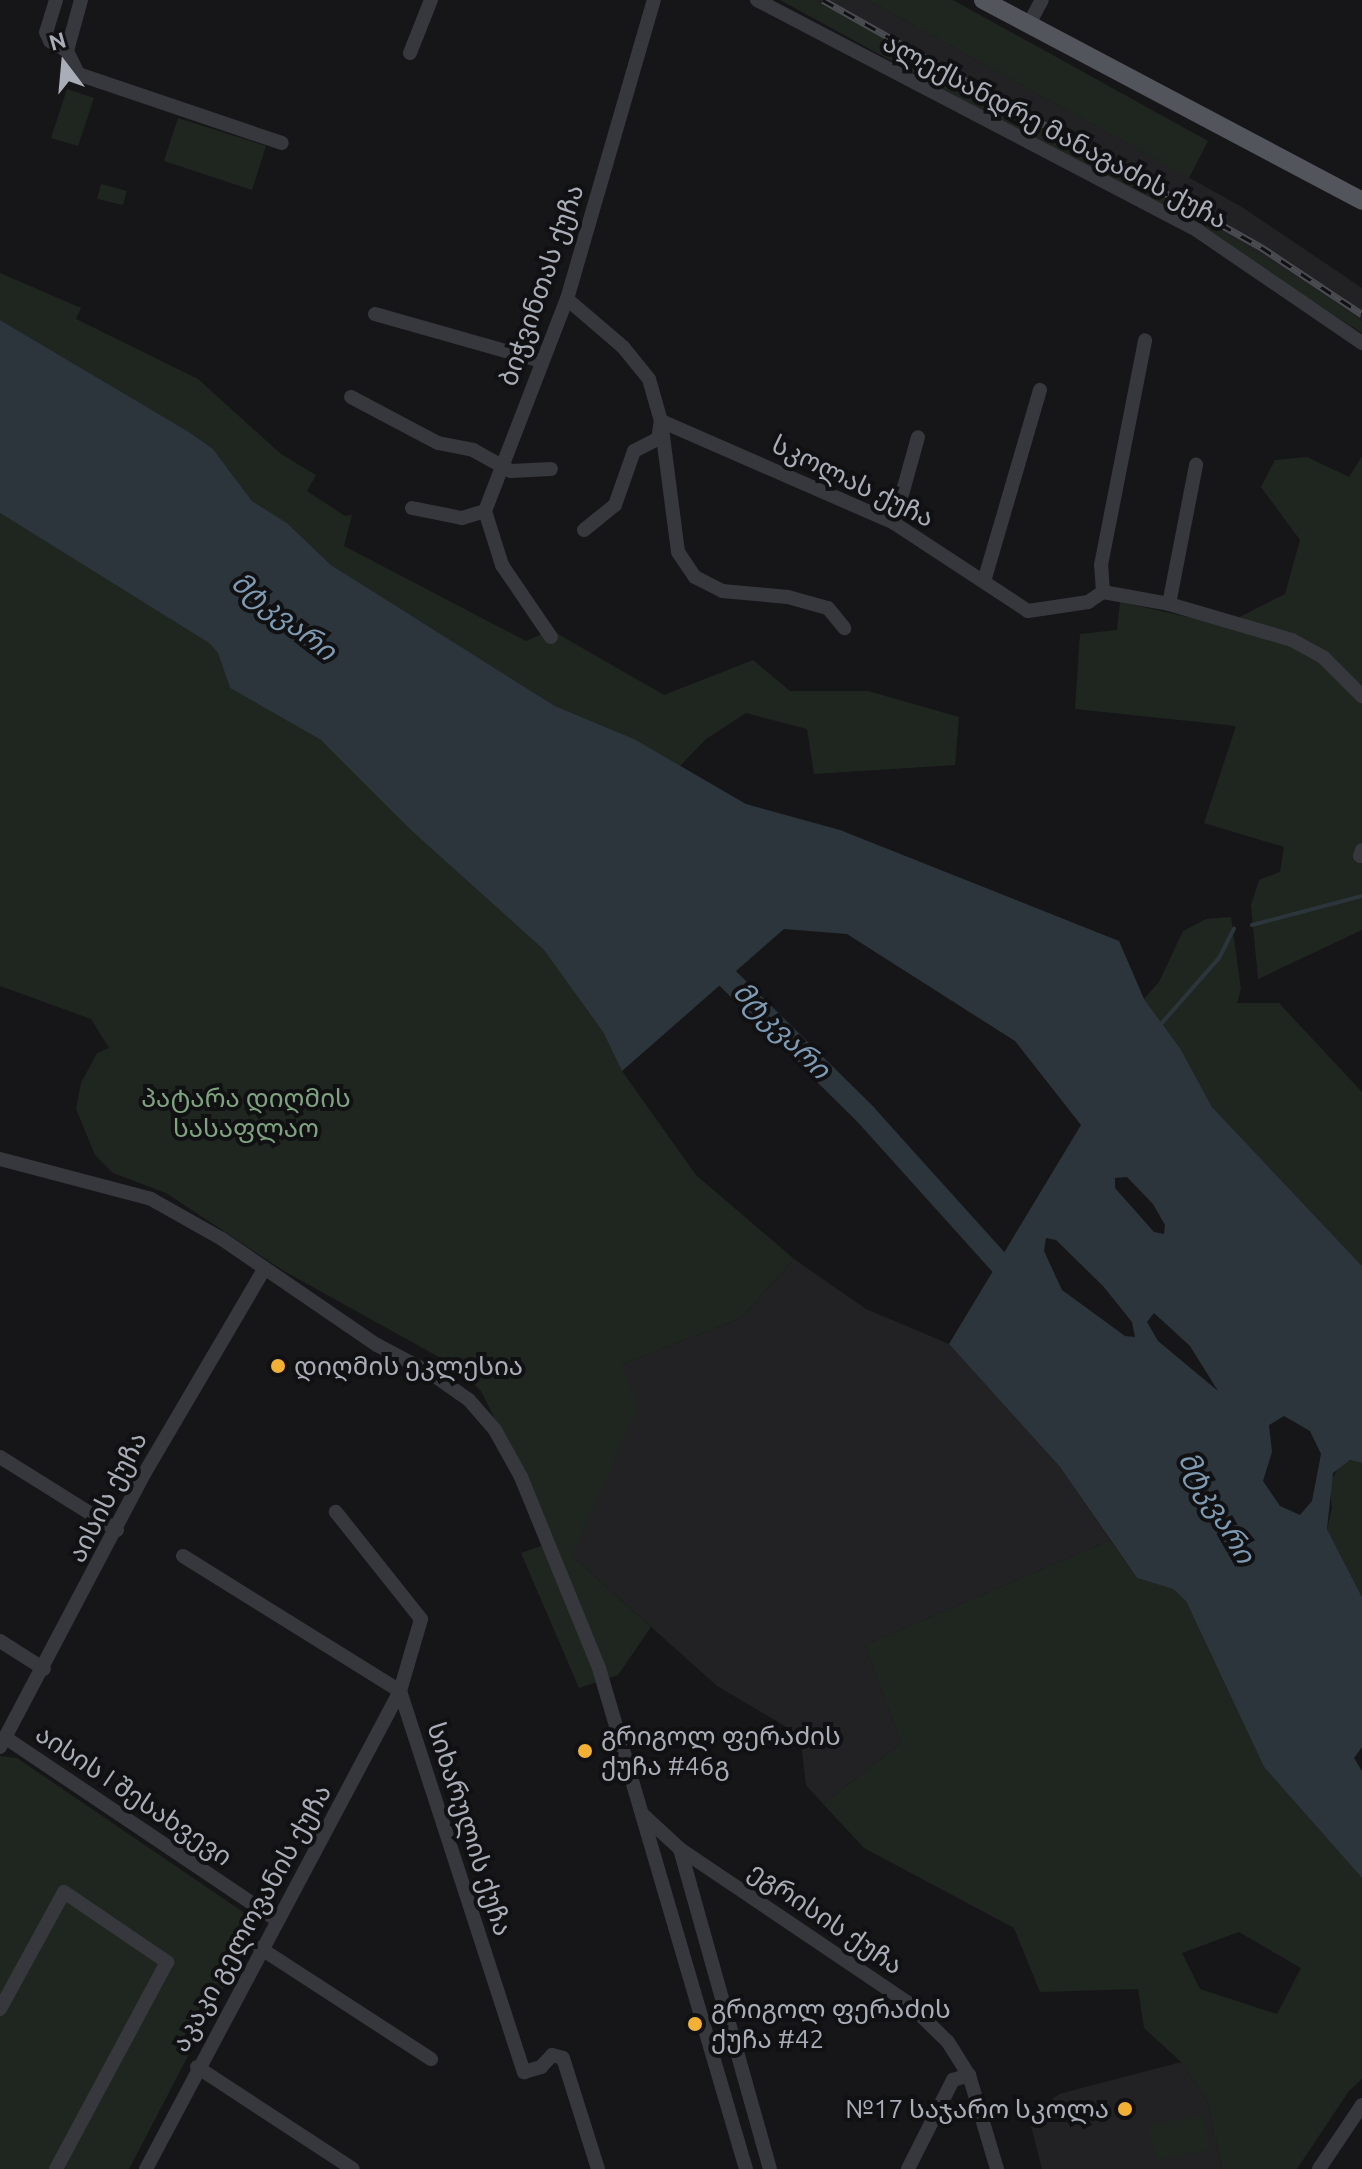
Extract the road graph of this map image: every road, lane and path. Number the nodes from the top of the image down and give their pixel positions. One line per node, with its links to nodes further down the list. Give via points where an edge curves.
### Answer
1 (56, 0): 9 (street, via 46,32)
2 (81, 0): 9 (street)
3 (431, 0): 10 (street)
4 (654, 0): 13 (street, ბიჭვინთას ქუჩა)
5 (757, 0): 16 (street, ალექსანდრე მანაგაძის ქუჩა, via 1198,231)
6 (983, 0): 8 (main road)
7 (1042, 0): 8 (street)
8 (1029, 24): 12 (main road)
9 (67, 51): 11 (street, via 78,74)
10 (410, 53)
11 (282, 143)
12 (1362, 201)
13 (567, 299): 17 (street, ბიჭვინთას ქუჩა); 20 (street, via 623,347 649,379)
14 (375, 314): 17 (street)
15 (1145, 340): 30 (street, via 1101,565)
16 (1362, 343)
17 (541, 361): 22 (street, ბიჭვინთას ქუჩა)
18 (1040, 390): 29 (street)
19 (351, 397): 22 (street, via 438,443 473,450)
20 (661, 421): 27 (street, სკოლას ქუჩა); 28 (street, via 658,439 634,451 625,489 615,505); 32 (street, via 678,552 695,577 722,591 788,597 828,608)
21 (918, 437): 27 (street)
22 (504, 465): 24 (street, via 511,471); 26 (street, ბიჭვინთას ქუჩა)
23 (1196, 465): 31 (street)
24 (551, 469)
25 (412, 508): 26 (street, via 462,518)
26 (485, 511): 33 (street, via 502,565)
27 (894, 523): 29 (street, სკოლას ქუჩა)
28 (584, 530)
29 (985, 578): 30 (street, სკოლას ქუჩა, via 1008,601 1028,611 1088,602)
30 (1103, 592): 31 (street)
31 (1169, 604): 34 (street, via 1292,640 1324,658)
32 (844, 628)
33 (551, 637)
34 (1362, 696)
35 (0, 1159): 36 (street, via 151,1199 222,1239)
36 (263, 1271): 39 (street, აისის ქუჩა); 45 (street, via 469,1400 495,1430 521,1477 599,1668)
37 (0, 1457): 39 (street)
38 (336, 1512): 43 (street, აკაკი გელოვანის ქუჩა, via 421,1619)
39 (117, 1530): 42 (street, აისის ქუჩა)
40 (183, 1556): 43 (street)
41 (0, 1641): 42 (street)
42 (44, 1669): 44 (street, აისის ქუჩა)
43 (400, 1691): 47 (street, აკაკი გელოვანის ქუჩა); 57 (street, სიხარულის ქუჩა, via 524,2072 541,2067 552,2055 563,2058)
44 (3, 1743): 47 (street, აისის I შესახვევი)
45 (641, 1813): 46 (street, ეგრისის ქუჩა); 58 (street)
46 (680, 1849): 52 (street, ეგრისის ქუჩა, via 907,2002 948,2042); 59 (street)
47 (275, 1919): 48 (street, აკაკი გელოვანის ქუჩა)
48 (260, 1948): 50 (street); 51 (street, აკაკი გელოვანის ქუჩა)
49 (0, 2009): 54 (street, via 64,1892 167,1962)
50 (431, 2059)
51 (197, 2067): 55 (street, აკაკი გელოვანის ქუჩა); 56 (street)
52 (969, 2075): 60 (street, via 953,2080); 61 (street, ეგრისის ქუჩა)
53 (1362, 2105): 62 (street)
54 (56, 2169)
55 (146, 2169)
56 (353, 2169)
57 (598, 2169)
58 (746, 2169)
59 (770, 2169)
60 (908, 2169)
61 (997, 2169)
62 (1319, 2169)

